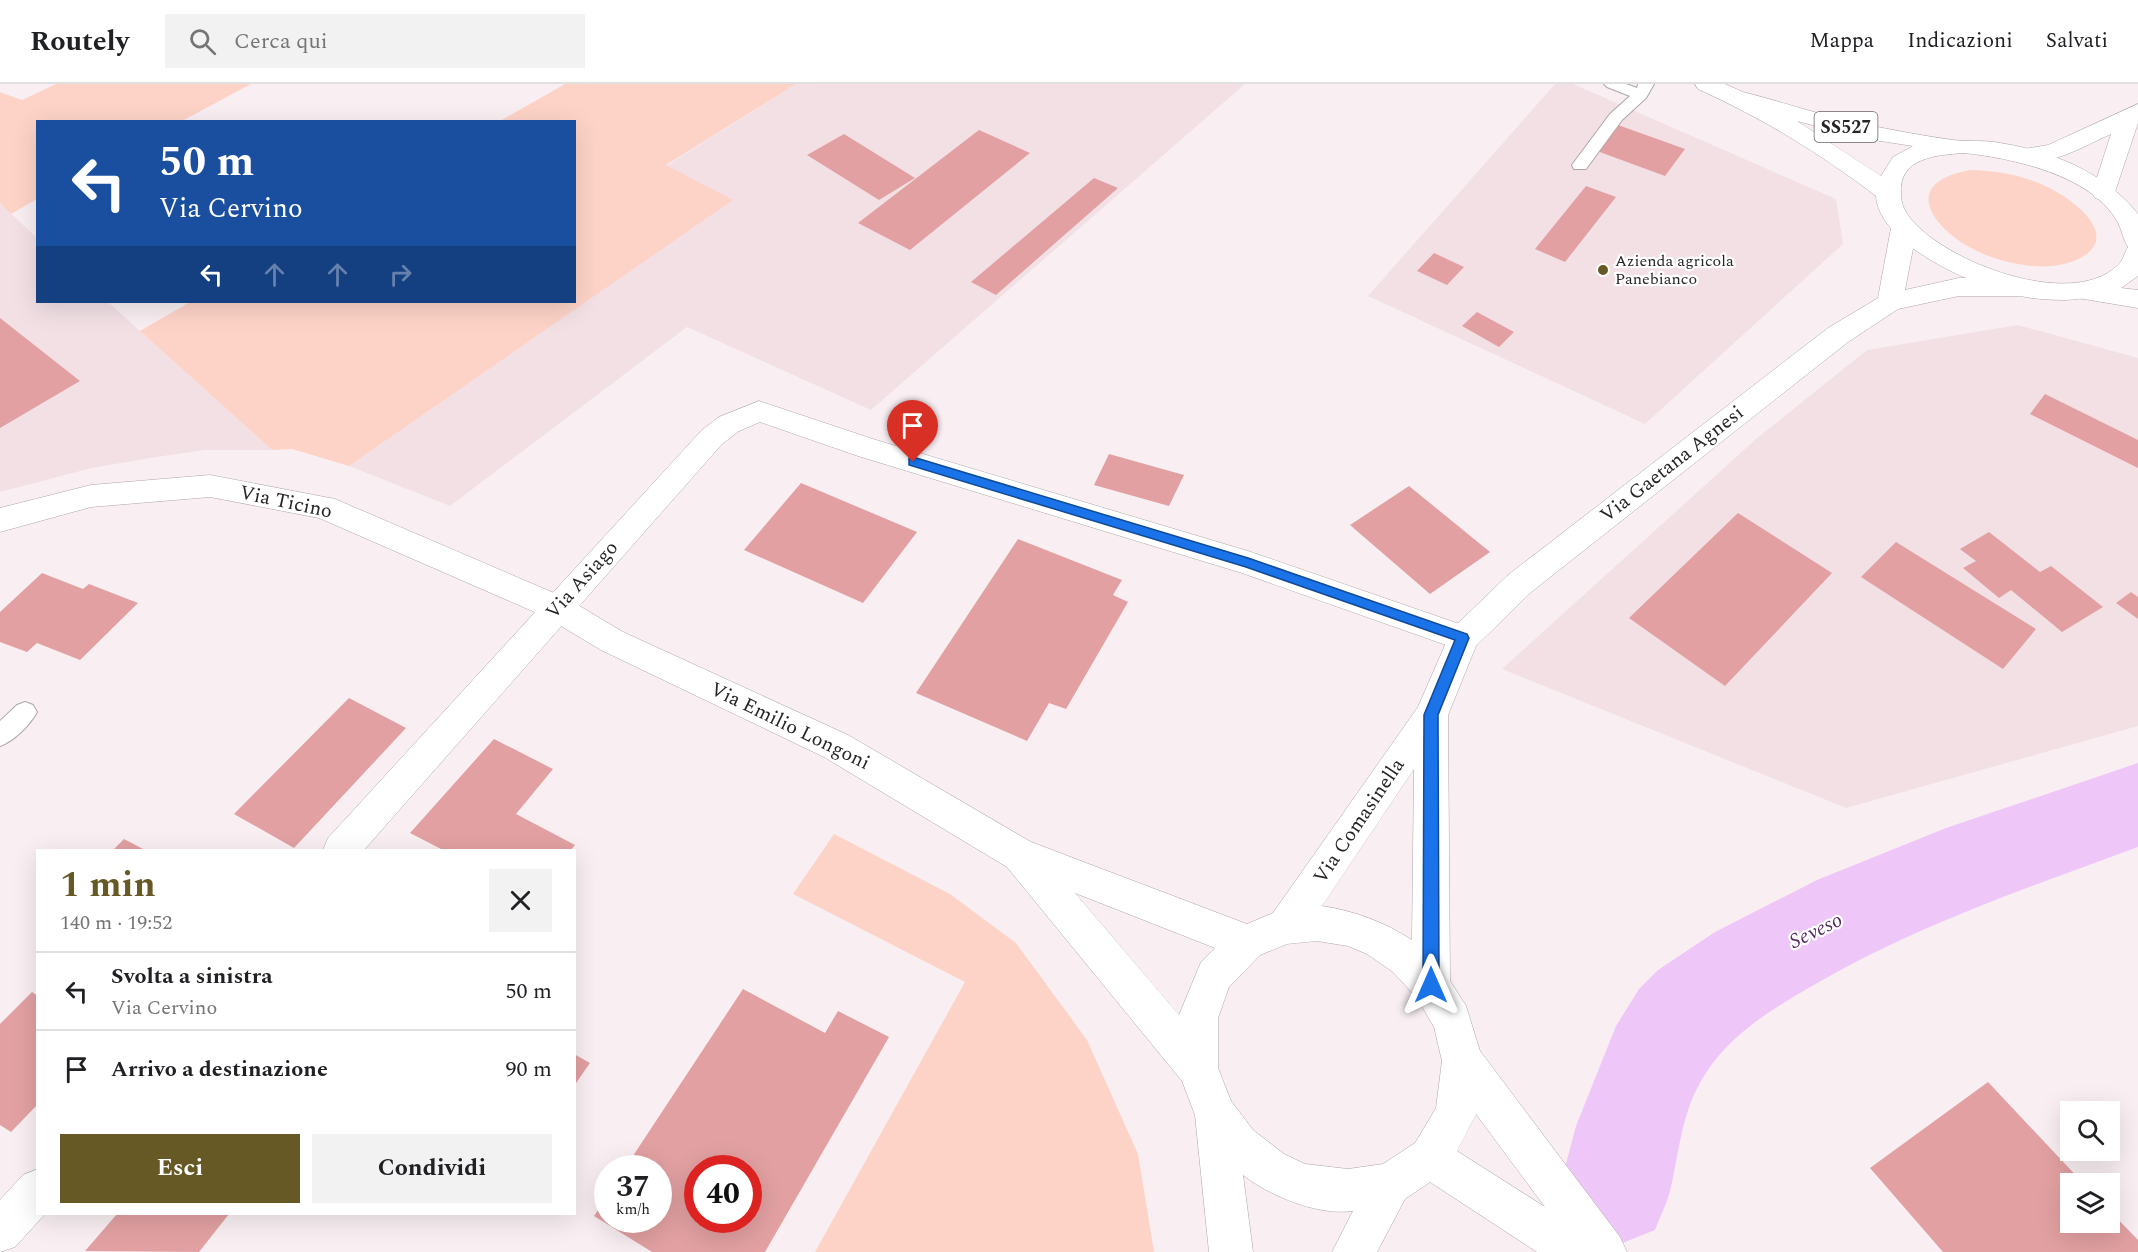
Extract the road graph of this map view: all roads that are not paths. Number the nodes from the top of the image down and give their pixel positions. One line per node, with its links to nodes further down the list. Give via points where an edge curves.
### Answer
1 (1612, 84): 3 (lane)
2 (1706, 84): 4 (street, SS527)
3 (1643, 90): 8 (lane, via 1616,117)
4 (1742, 99): 6 (street, SS527, via 1861,131); 9 (street, SS527, via 1840,156)
5 (2133, 115): 7 (street, via 2053,151); 10 (street)
6 (1952, 146): 7 (street, SS527, via 1988,147); 9 (street, SS527, via 1924,150 1903,160 1891,174)
7 (2026, 155): 10 (street, SS527, via 2068,171)
8 (1580, 165)
9 (1887, 192): 11 (street, SS527)
10 (2104, 193): 12 (street, SS527, via 2125,213)
11 (1904, 228): 13 (street, SS527, via 1938,255 1975,274); 16 (street)
12 (2138, 240): 14 (street, SS527, via 2137,260 2130,271 2101,287)
13 (2018, 287): 14 (street, SS527); 16 (street, Via Gaetana Agnesi, via 1959,286)
14 (2081, 291): 15 (street, SS527)
15 (2138, 299)
16 (1890, 302): 19 (street, Via Gaetana Agnesi, via 1838,335 1519,584)
17 (0, 520): 18 (street, Via Ticino, via 91,496 210,486 324,507)
18 (557, 608): 19 (street, Via Asiago, via 712,436 759,411 1248,563); 23 (street, Via Asiago); 24 (street, Via Emilio Longoni, via 612,640 836,746)
19 (1463, 638): 21 (street, Via Comasinella)
20 (25, 712): 22 (lane)
21 (1431, 715): 25 (street, Via Comasinella); 27 (street, Via Comasinella)
22 (0, 736)
23 (342, 849)
24 (1018, 854): 26 (street, Via Emilio Longoni); 29 (street, Via Emilio Longoni)
25 (1286, 926): 26 (street); 27 (street, via 1317,923 1348,928 1380,941 1407,959)
26 (1247, 942): 29 (street, via 1215,975 1198,1018)
27 (1431, 985): 28 (street, via 1452,1020)
28 (1462, 1061): 31 (street, via 1456,1113); 38 (street)
29 (1198, 1068): 30 (street)
30 (1215, 1114): 32 (street, via 1238,1145 1269,1169 1303,1185 1348,1190); 36 (street)
31 (1430, 1158): 32 (street); 35 (street)
32 (1390, 1184): 37 (street)
33 (36, 1192): 34 (street)
34 (0, 1232)
35 (1568, 1247)
36 (1231, 1252)
37 (1354, 1252)
38 (1605, 1252)

